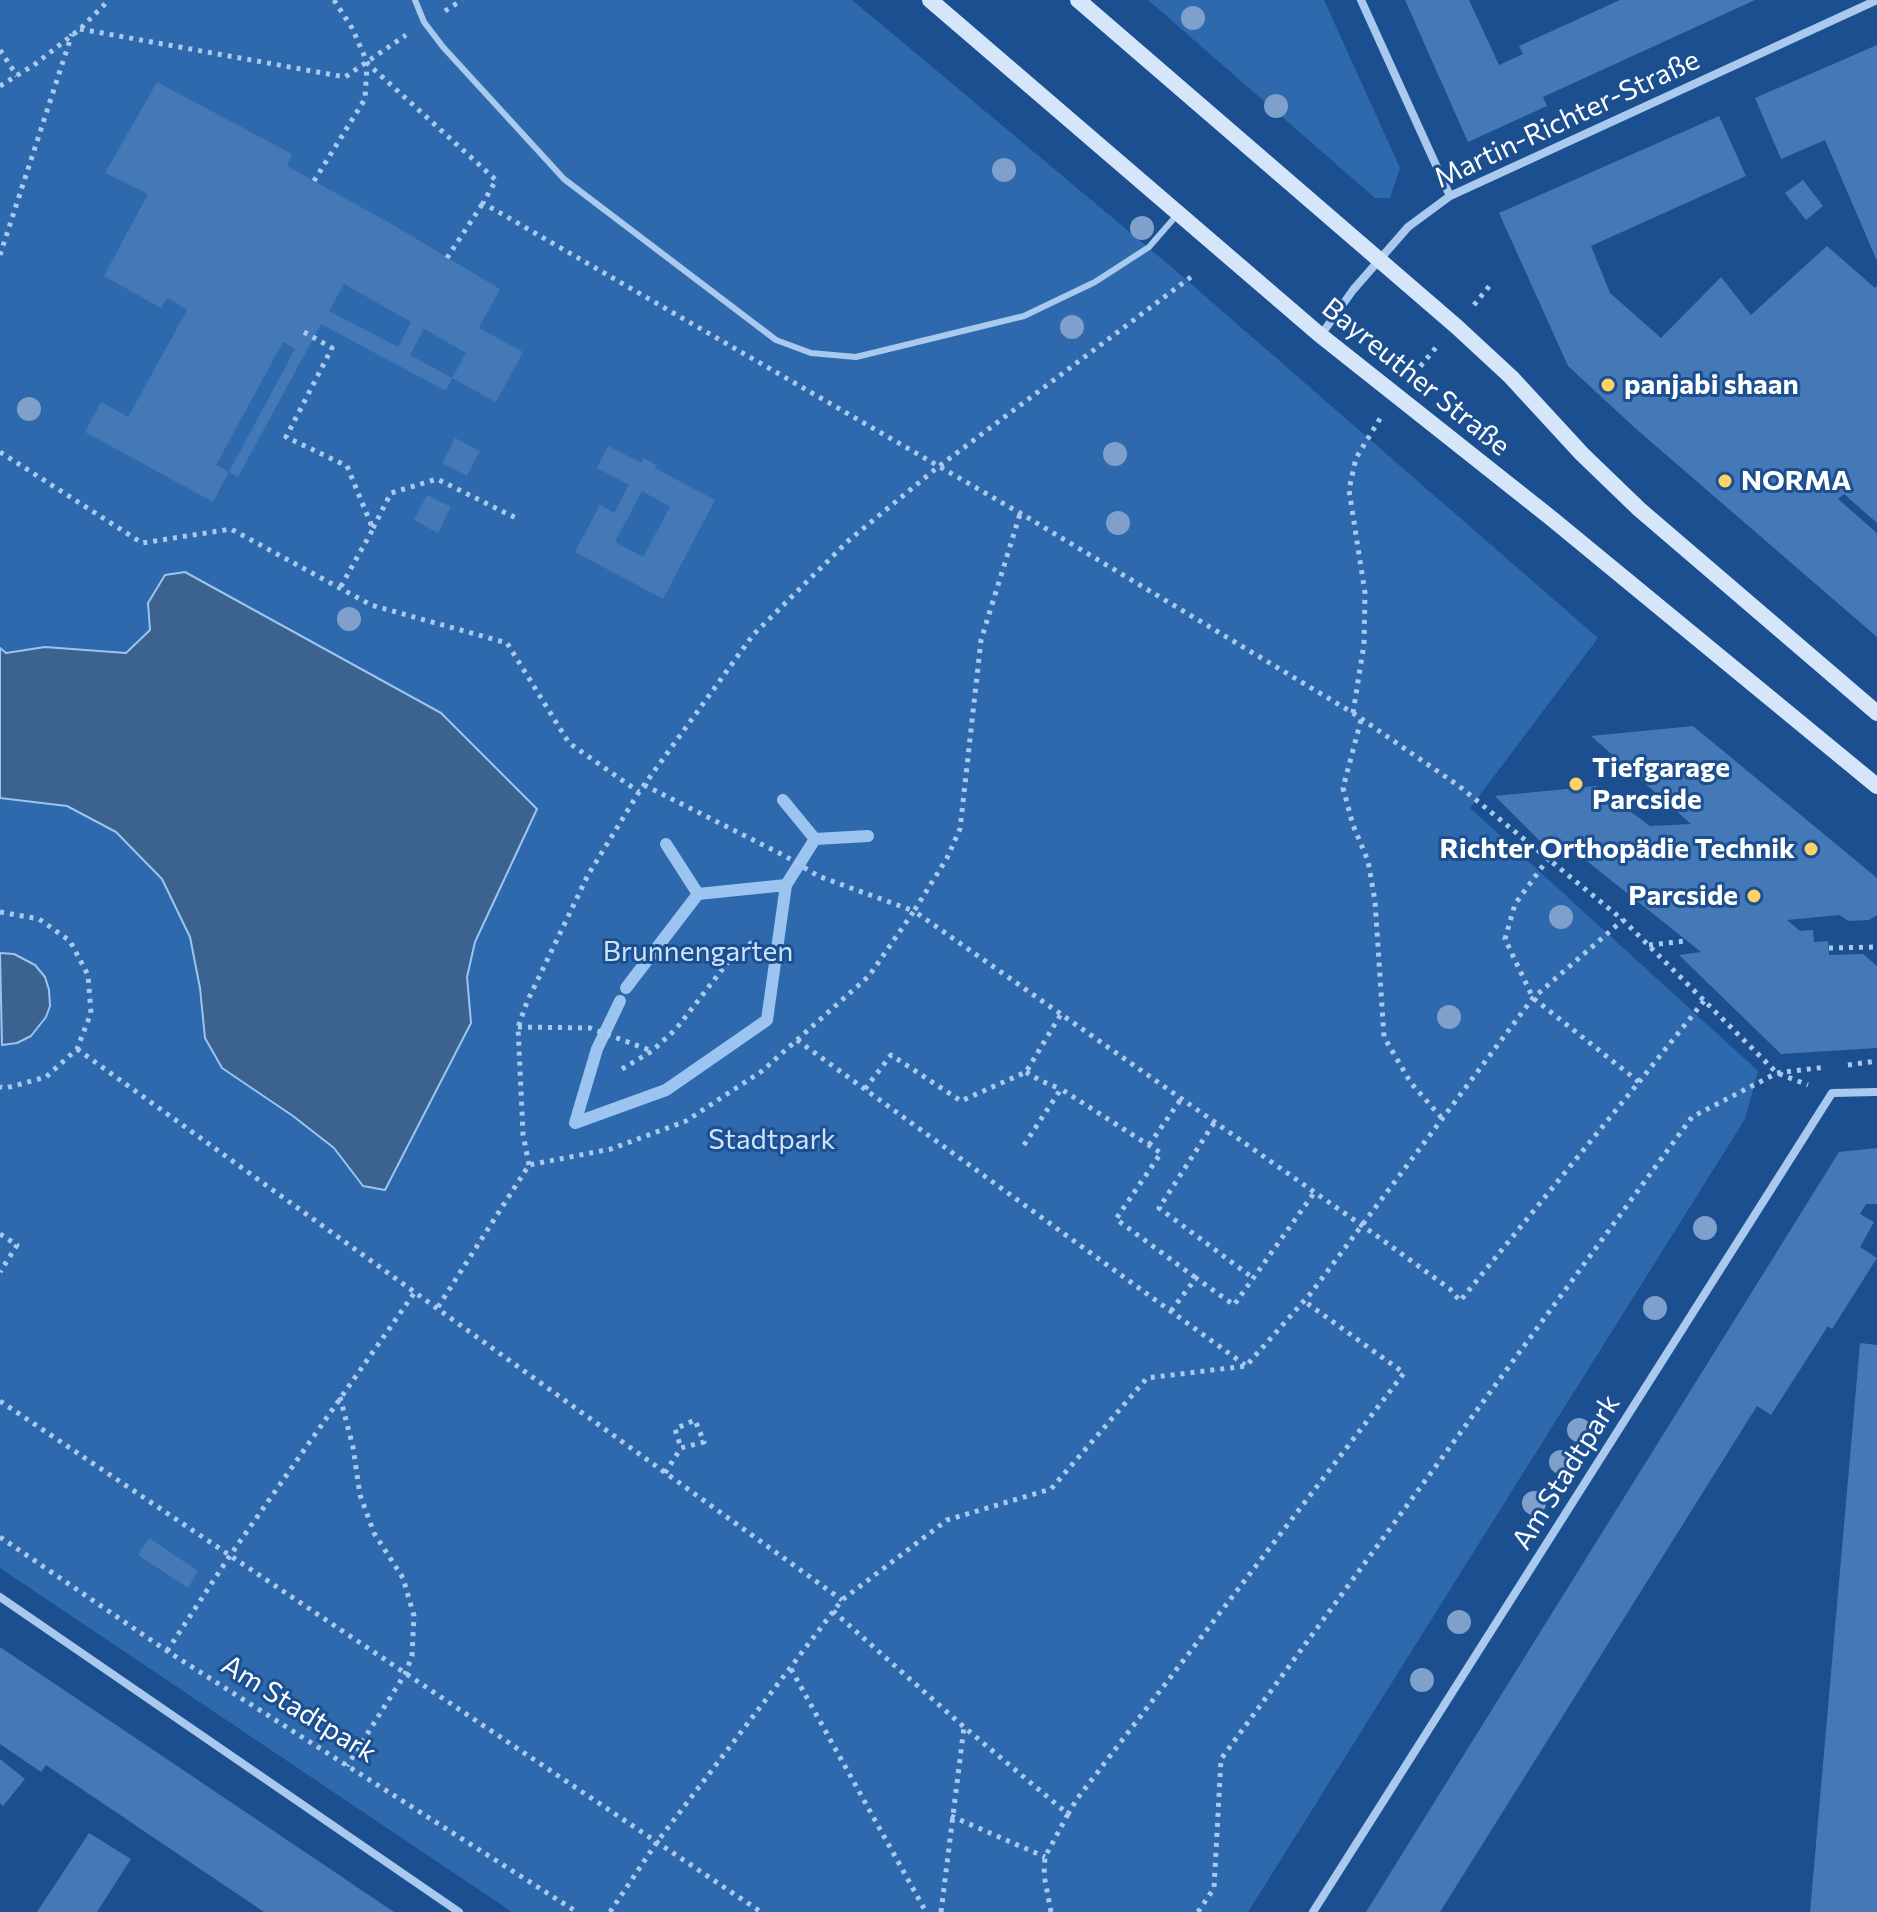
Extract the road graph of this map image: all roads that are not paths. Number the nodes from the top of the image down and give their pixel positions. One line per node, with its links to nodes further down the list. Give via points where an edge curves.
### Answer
1 (415, 0): 7 (lane, via 443,47 564,179 776,340 811,353 856,357 1024,316 1095,282 1149,247)
2 (930, 0): 7 (main road, Bayreuther Straße)
3 (1078, 0): 8 (main road, Bayreuther Straße)
4 (1361, 0): 6 (street)
5 (1877, 0): 6 (street, Martin-Richter-Straße)
6 (1450, 196): 8 (street, Martin-Richter-Straße, via 1408,227)
7 (1179, 213): 9 (main road, Bayreuther Straße)
8 (1379, 260): 9 (street, Martin-Richter-Straße); 10 (main road, Bayreuther Straße, via 1511,377 1639,509)
9 (1320, 335): 11 (main road, Bayreuther Straße)
10 (1877, 713)
11 (1877, 786)
12 (1877, 1092): 15 (street, Am Stadtpark, via 1832,1093)
13 (0, 1597): 14 (street)
14 (459, 1912)
15 (1313, 1912)

